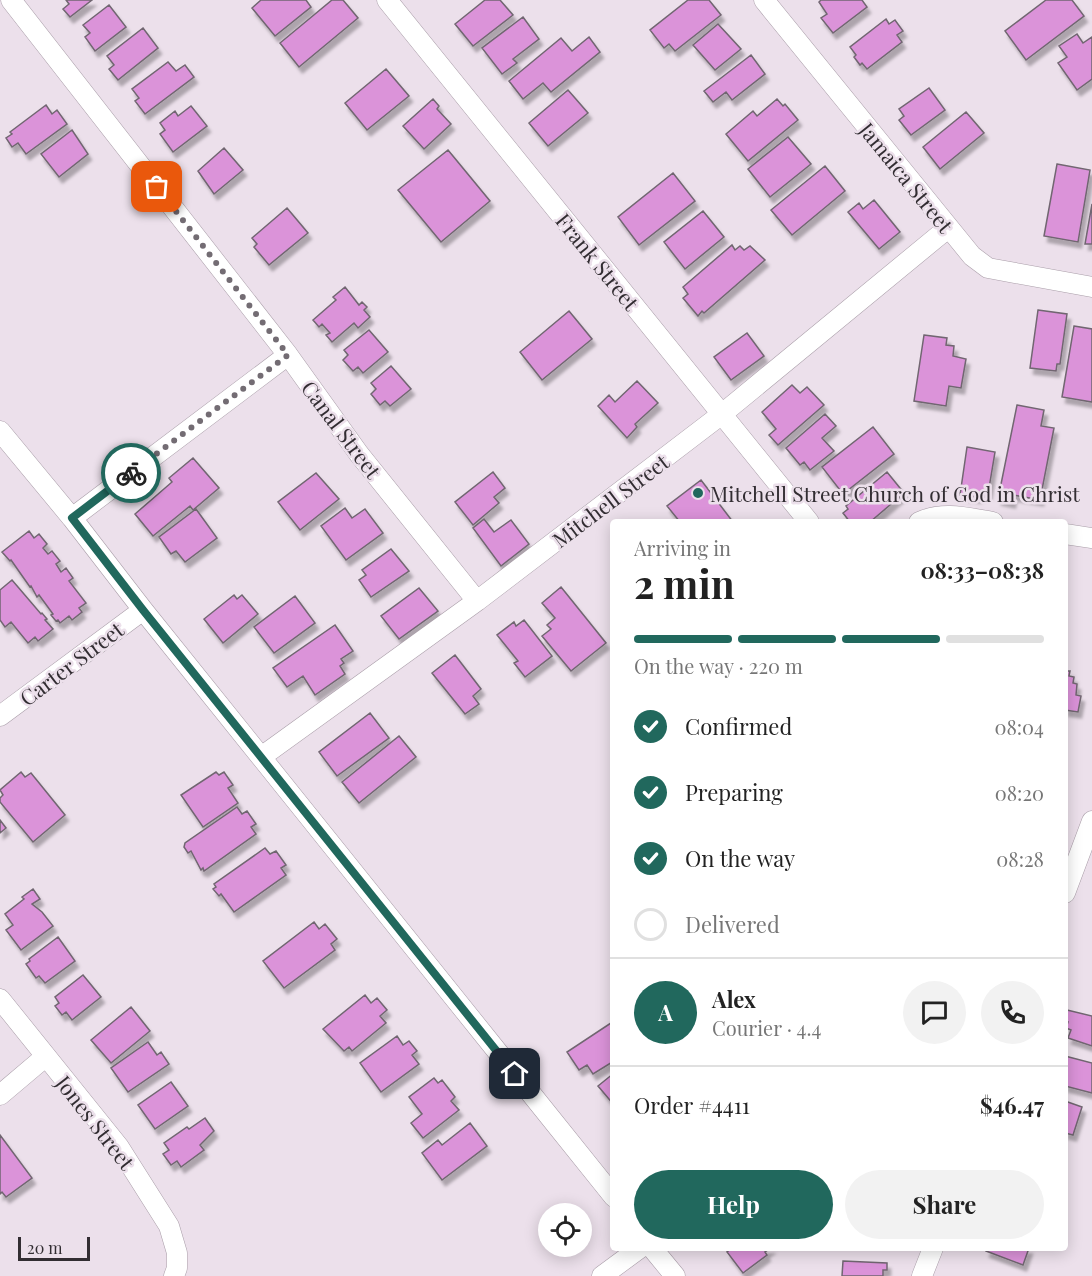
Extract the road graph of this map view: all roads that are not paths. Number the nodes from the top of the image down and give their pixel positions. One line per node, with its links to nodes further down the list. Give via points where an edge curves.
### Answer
1 (11, 0): 6 (street, Canal Street)
2 (387, 0): 7 (street, Frank Street)
3 (764, 0): 4 (street, Jamaica Street)
4 (948, 228): 5 (street, Jamaica Street, via 988,268); 7 (street, Mitchell Street)
5 (1092, 287)
6 (288, 355): 9 (street); 15 (street, Canal Street, via 359,453)
7 (722, 414): 10 (street, Frank Street); 15 (street, Mitchell Street)
8 (0, 431): 9 (street)
9 (72, 518): 16 (street)
10 (807, 519)
11 (929, 519): 12 (street)
12 (975, 519)
13 (1068, 534): 14 (street)
14 (1092, 538)
15 (477, 601): 18 (street, Mitchell Street)
16 (143, 610): 17 (street, Carter Street); 18 (street)
17 (0, 716)
18 (261, 757): 24 (street)
19 (1092, 821): 20 (street)
20 (1068, 885)
21 (0, 999): 22 (street, Jones Street)
22 (45, 1057): 23 (street); 28 (street, Jones Street, via 119,1147 169,1226 177,1253)
23 (0, 1095)
24 (610, 1186)
25 (636, 1251): 29 (street)
26 (654, 1251): 30 (street)
27 (932, 1251): 31 (street)
28 (174, 1276)
29 (602, 1276)
30 (675, 1276)
31 (922, 1276)

